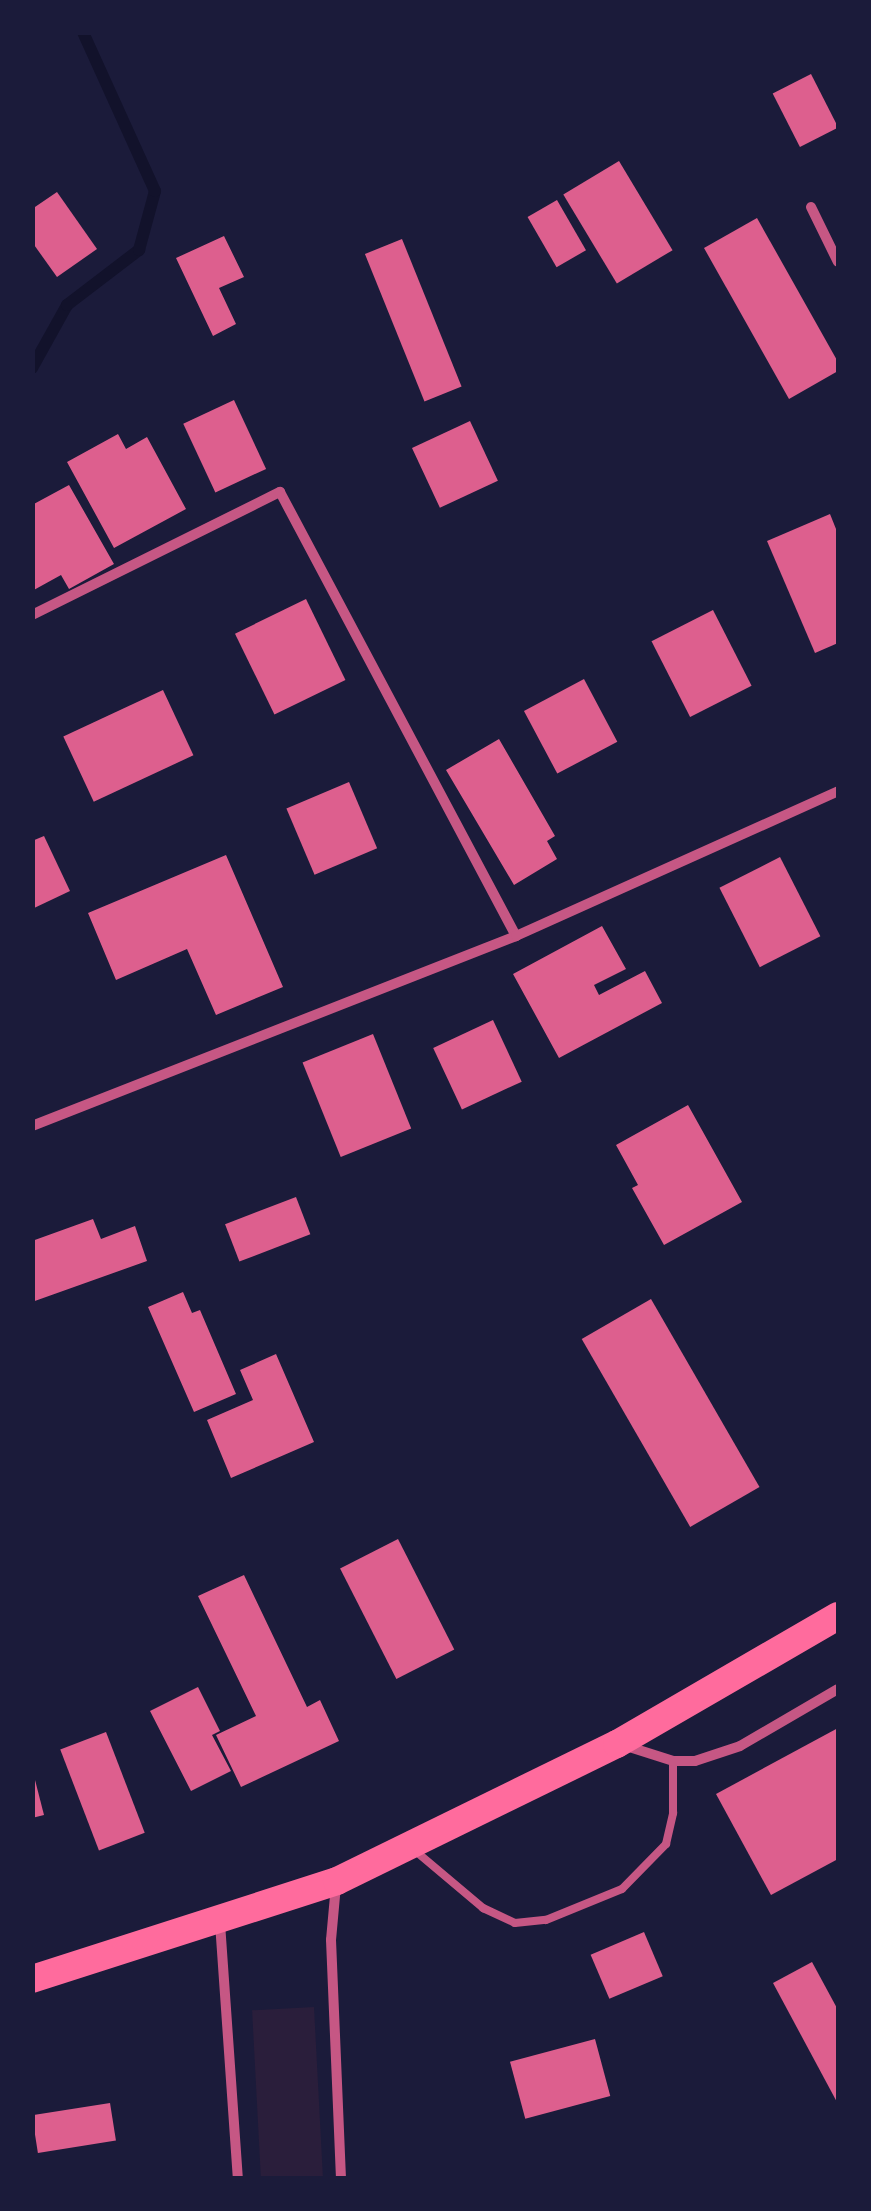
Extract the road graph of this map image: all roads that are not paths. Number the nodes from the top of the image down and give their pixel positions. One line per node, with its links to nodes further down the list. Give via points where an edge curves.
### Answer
1 (811, 207): 2 (street)
2 (838, 262)
3 (32, 615): 5 (street, via 280,492)
4 (838, 790): 5 (street)
5 (516, 936): 6 (street)
6 (32, 1126)
7 (838, 1616): 9 (highway)
8 (838, 1690): 10 (street, via 740,1746)
9 (617, 1744): 10 (street); 11 (highway)
10 (674, 1761): 11 (lane, via 666,1844 622,1889 546,1920 515,1923 483,1908)
11 (410, 1846): 12 (highway)
12 (337, 1881): 13 (highway); 16 (street, via 330,1940)
13 (220, 1922): 14 (highway); 15 (street)
14 (32, 1979)
15 (238, 2178)
16 (340, 2178)

